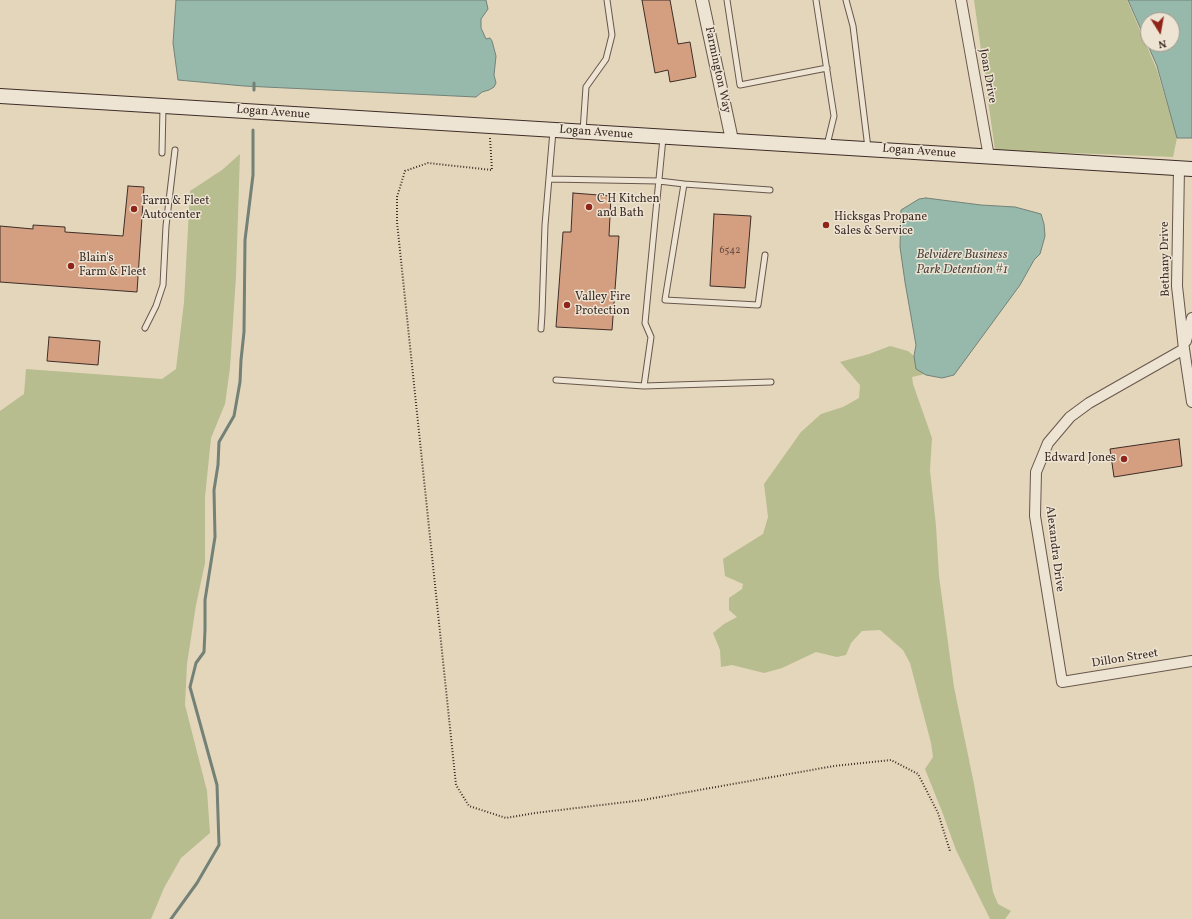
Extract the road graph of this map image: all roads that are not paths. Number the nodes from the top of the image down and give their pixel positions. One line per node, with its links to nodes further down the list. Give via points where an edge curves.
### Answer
1 (607, 0): 11 (lane, via 612,35 606,59 586,87)
2 (702, 0): 13 (street, Farmington Way)
3 (727, 0): 7 (lane, via 740,85)
4 (816, 0): 7 (lane)
5 (846, 0): 15 (lane, via 853,26)
6 (961, 0): 18 (street, Joan Drive)
7 (827, 68): 14 (lane, via 834,116)
8 (0, 96): 9 (main road, Logan Avenue)
9 (164, 106): 10 (main road, Logan Avenue); 17 (lane)
10 (553, 130): 11 (main road, Logan Avenue); 20 (lane)
11 (583, 132): 12 (main road, Logan Avenue)
12 (663, 137): 13 (main road, Logan Avenue); 21 (lane)
13 (732, 140): 14 (main road, Logan Avenue)
14 (827, 146): 15 (main road, Logan Avenue)
15 (868, 149): 18 (main road, Logan Avenue)
16 (175, 150): 26 (lane, via 162,285 156,306)
17 (162, 152)
18 (989, 157): 19 (main road, Logan Avenue)
19 (1185, 168): 28 (street, Bethany Drive, via 1177,286)
20 (549, 180): 21 (lane); 27 (lane)
21 (659, 181): 22 (lane); 31 (lane, via 645,323 651,337)
22 (684, 184): 23 (lane); 24 (lane, via 665,300 758,305)
23 (770, 190)
24 (765, 255)
25 (1192, 318): 28 (street, Bethany Drive)
26 (145, 328)
27 (541, 329)
28 (1184, 349): 32 (street, Bethany Drive); 34 (street, Alexandra Drive, via 1089,403 1070,417 1048,443 1036,472 1035,516)
29 (556, 380): 31 (lane)
30 (770, 382): 31 (lane)
31 (644, 386)
32 (1192, 402)
33 (1192, 662): 34 (street, Dillon Street)
34 (1062, 682)

